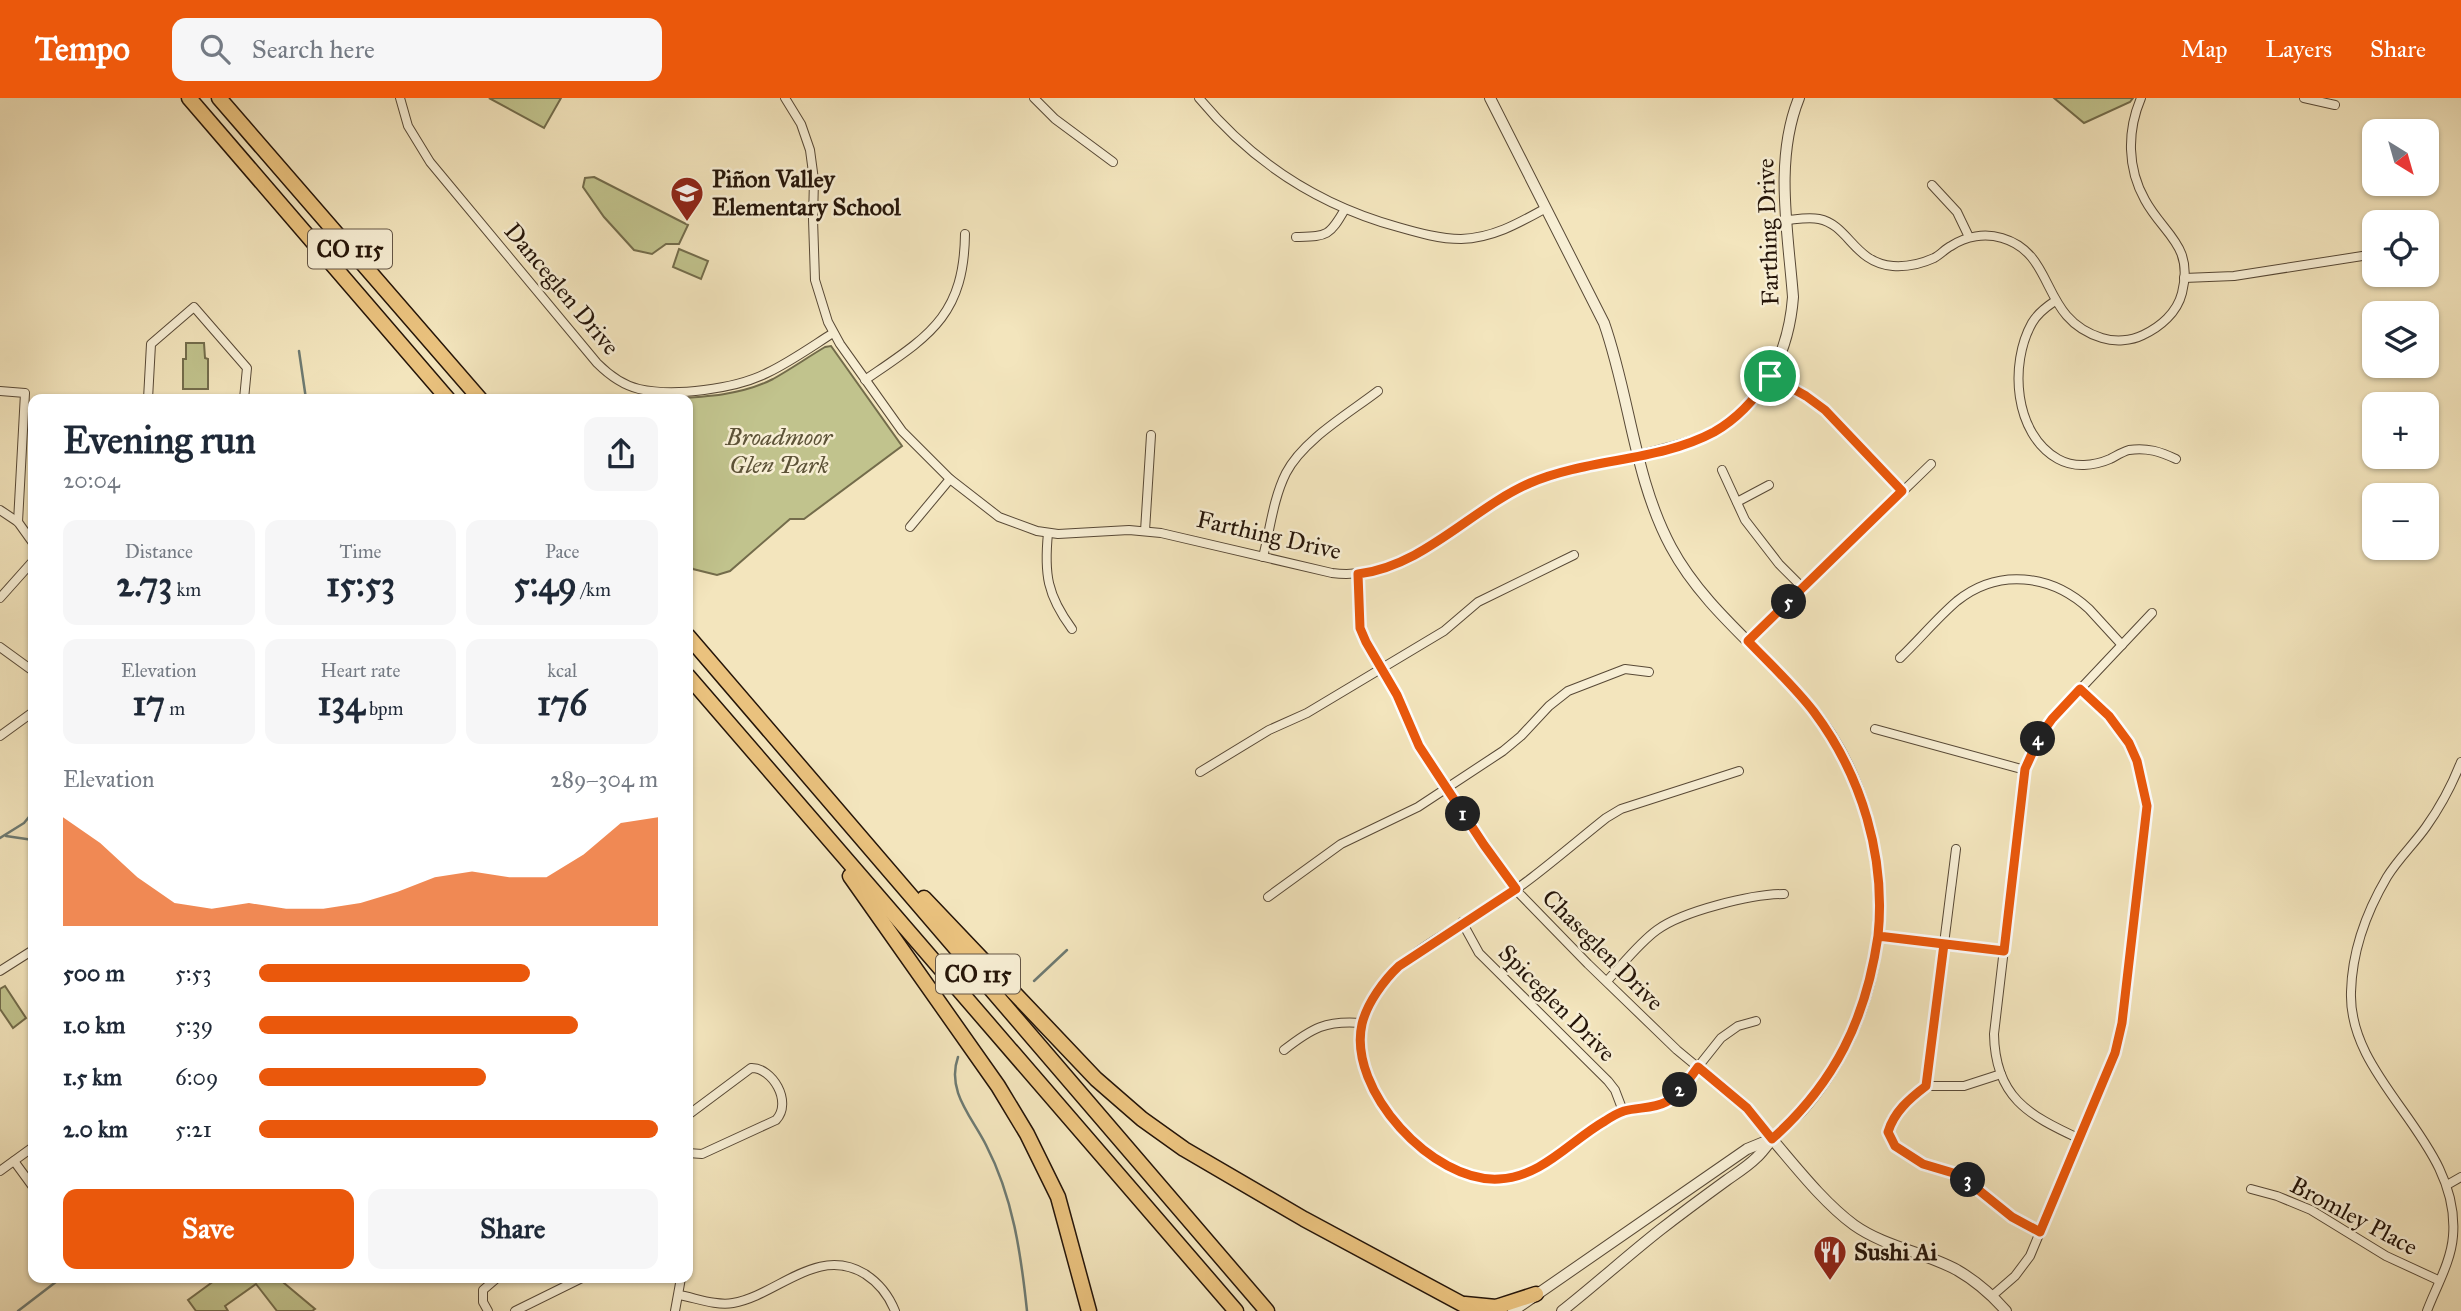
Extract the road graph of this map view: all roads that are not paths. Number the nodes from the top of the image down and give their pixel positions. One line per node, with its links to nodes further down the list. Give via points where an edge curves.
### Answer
1 (189, 98): 30 (highway, CO 115)
2 (219, 98): 31 (highway, CO 115)
3 (400, 98): 23 (street, Danceglen Drive, via 408,127 430,162 614,378 652,391 743,383 768,373)
4 (785, 98): 23 (street, Farthing Drive, via 810,150 815,280)
5 (1034, 98): 12 (street)
6 (1199, 98): 15 (street, via 1242,145 1275,171)
7 (1490, 98): 14 (street)
8 (1798, 98): 16 (street, Farthing Drive, via 1783,163)
9 (2141, 98): 21 (street, via 2133,117 2131,162 2145,201 2179,245)
10 (2304, 98): 11 (street)
11 (2335, 105)
12 (1113, 162)
13 (1932, 185): 19 (street, via 1957,212)
14 (1546, 208): 15 (street, via 1492,234 1460,239 1424,234); 33 (street, via 1604,323)
15 (1345, 209): 18 (street, via 1322,237)
16 (1788, 220): 19 (street, via 1832,223 1862,254 1889,266 1921,264); 24 (street, Farthing Drive, via 1791,317 1787,340)
17 (965, 234): 25 (street, via 959,289 942,319 922,341)
18 (1296, 237)
19 (1969, 237): 22 (street, via 2000,237 2026,250 2038,264)
20 (2362, 256): 21 (street, via 2234,276)
21 (2184, 278): 22 (street, via 2182,294 2166,320 2139,337 2123,340 2083,331)
22 (2054, 301): 34 (street, via 2032,323 2018,365 2024,414 2044,450 2078,465 2094,465 2142,449)
23 (832, 333): 25 (street, Farthing Drive)
24 (1770, 376): 33 (street, Farthing Drive, via 1749,404 1714,432); 39 (street, via 1825,410)
25 (864, 380): 37 (street, Farthing Drive, via 911,441)
26 (0, 391): 42 (street, via 25,393)
27 (1378, 391): 48 (street, via 1295,459 1281,486)
28 (148, 394): 29 (street, via 151,344 194,307 247,368)
29 (244, 394)
30 (444, 394)
31 (476, 394)
32 (1152, 435): 44 (street)
33 (1638, 456): 50 (street, Farthing Drive, via 1533,482 1399,564); 55 (street, via 1644,484 1672,549 1702,592)
34 (2176, 459)
35 (1931, 464): 39 (street)
36 (1722, 470): 40 (street)
37 (950, 479): 43 (street); 45 (street, Farthing Drive, via 999,517)
38 (1769, 485): 40 (street)
39 (1902, 491): 51 (street)
40 (1737, 502): 51 (street, via 1763,544)
41 (0, 510): 42 (street)
42 (18, 522): 46 (street)
43 (910, 527)
44 (1145, 531): 45 (street, Farthing Drive); 48 (street, Farthing Drive)
45 (1048, 533): 54 (street, via 1049,590)
46 (28, 536)
47 (1574, 555): 61 (street, via 1478,602 1444,631)
48 (1263, 557): 50 (street, Farthing Drive, via 1332,573)
49 (28, 567): 52 (street)
50 (1358, 574): 61 (street, Chaseglen Drive, via 1360,628)
51 (1802, 588): 55 (street)
52 (0, 598)
53 (2152, 613): 57 (street)
54 (1072, 629)
55 (1748, 641): 80 (street, via 1812,709 1849,768 1873,844 1879,883)
56 (693, 642): 74 (highway, CO 115)
57 (2122, 645): 59 (street, via 2068,594 2048,583 2023,578 1999,580 1966,595); 64 (street)
58 (0, 647): 60 (street)
59 (1900, 658)
60 (28, 667)
61 (1379, 668): 71 (street); 72 (street, Chaseglen Drive)
62 (1649, 671): 72 (street, via 1625,669 1568,691 1503,751)
63 (693, 682): 73 (highway, CO 115)
64 (2080, 689): 69 (street, via 2040,736); 95 (street, via 2129,743 2147,806 2122,1023 2115,1053)
65 (28, 716): 67 (street)
66 (1875, 729): 69 (street)
67 (0, 736)
68 (2461, 762): 102 (street, via 2443,803 2388,875 2377,897 2358,944 2350,994 2362,1046 2436,1158)
69 (2025, 769): 82 (street)
70 (1739, 771): 76 (street, via 1621,809)
71 (1200, 772)
72 (1446, 788): 76 (street, Chaseglen Drive); 78 (street, via 1390,822 1341,844)
73 (802, 810): 117 (highway, via 998,1086 1027,1134 1058,1198); 118 (highway, CO 115)
74 (854, 827): 112 (highway, via 1096,1079 1142,1119 1304,1219); 119 (highway, CO 115)
75 (1956, 849): 81 (street)
76 (1516, 889): 79 (street); 85 (street, Chaseglen Drive)
77 (1784, 894): 85 (street, via 1762,894 1671,922 1649,937)
78 (1268, 897)
79 (1462, 922): 87 (street, via 1386,979); 93 (street, Spiceglen Drive, via 1479,953 1608,1080)
80 (1878, 936): 81 (street); 94 (street, via 1863,1005 1840,1058 1806,1107)
81 (1944, 944): 82 (street); 91 (street)
82 (2004, 951): 90 (street, via 1994,1034)
83 (28, 953): 84 (street)
84 (0, 971)
85 (1607, 981): 89 (street, Chaseglen Drive)
86 (1756, 1021): 89 (street, via 1729,1031)
87 (1362, 1023): 88 (street, via 1331,1023 1309,1030); 93 (street, via 1363,1063 1377,1098 1430,1156 1455,1170 1498,1180 1520,1175)
88 (1284, 1049)
89 (1698, 1067): 93 (street, via 1665,1103); 94 (street, Chaseglen Drive, via 1747,1108)
90 (2001, 1074): 91 (street, via 1964,1086); 95 (street, via 2025,1110)
91 (1926, 1086): 104 (street, via 1892,1119 1888,1132 1895,1146 1923,1164 1960,1175 2012,1217)
92 (693, 1111): 97 (street, via 751,1068 768,1074 783,1100 775,1119 702,1154)
93 (1623, 1111)
94 (1772, 1139): 109 (street, via 1747,1149); 111 (street, via 1854,1225 1955,1269); 121 (street, via 1755,1159)
95 (2080, 1139): 104 (street)
96 (28, 1151): 98 (street)
97 (693, 1153)
98 (14, 1161): 99 (street); 101 (street)
99 (0, 1171)
100 (2461, 1177): 102 (street)
101 (28, 1180)
102 (2447, 1185): 105 (street, via 2453,1237)
103 (2251, 1189): 105 (street, Bromley Place, via 2311,1210)
104 (2040, 1232): 111 (street, via 2015,1276)
105 (2438, 1280): 123 (street)
106 (490, 1283): 113 (street, via 483,1290)
107 (572, 1283): 114 (street)
108 (680, 1283): 110 (street)
109 (1536, 1294): 112 (highway, via 1496,1307); 120 (street)
110 (679, 1296): 115 (street); 116 (street, via 733,1303 806,1270 840,1265 874,1281)
111 (1992, 1296): 122 (street)
112 (1469, 1307)
113 (488, 1311)
114 (515, 1311)
115 (675, 1311)
116 (895, 1311)
117 (1089, 1311)
118 (1236, 1311)
119 (1268, 1311)
120 (1513, 1311)
121 (1562, 1311)
122 (2006, 1311)
123 (2427, 1311)

